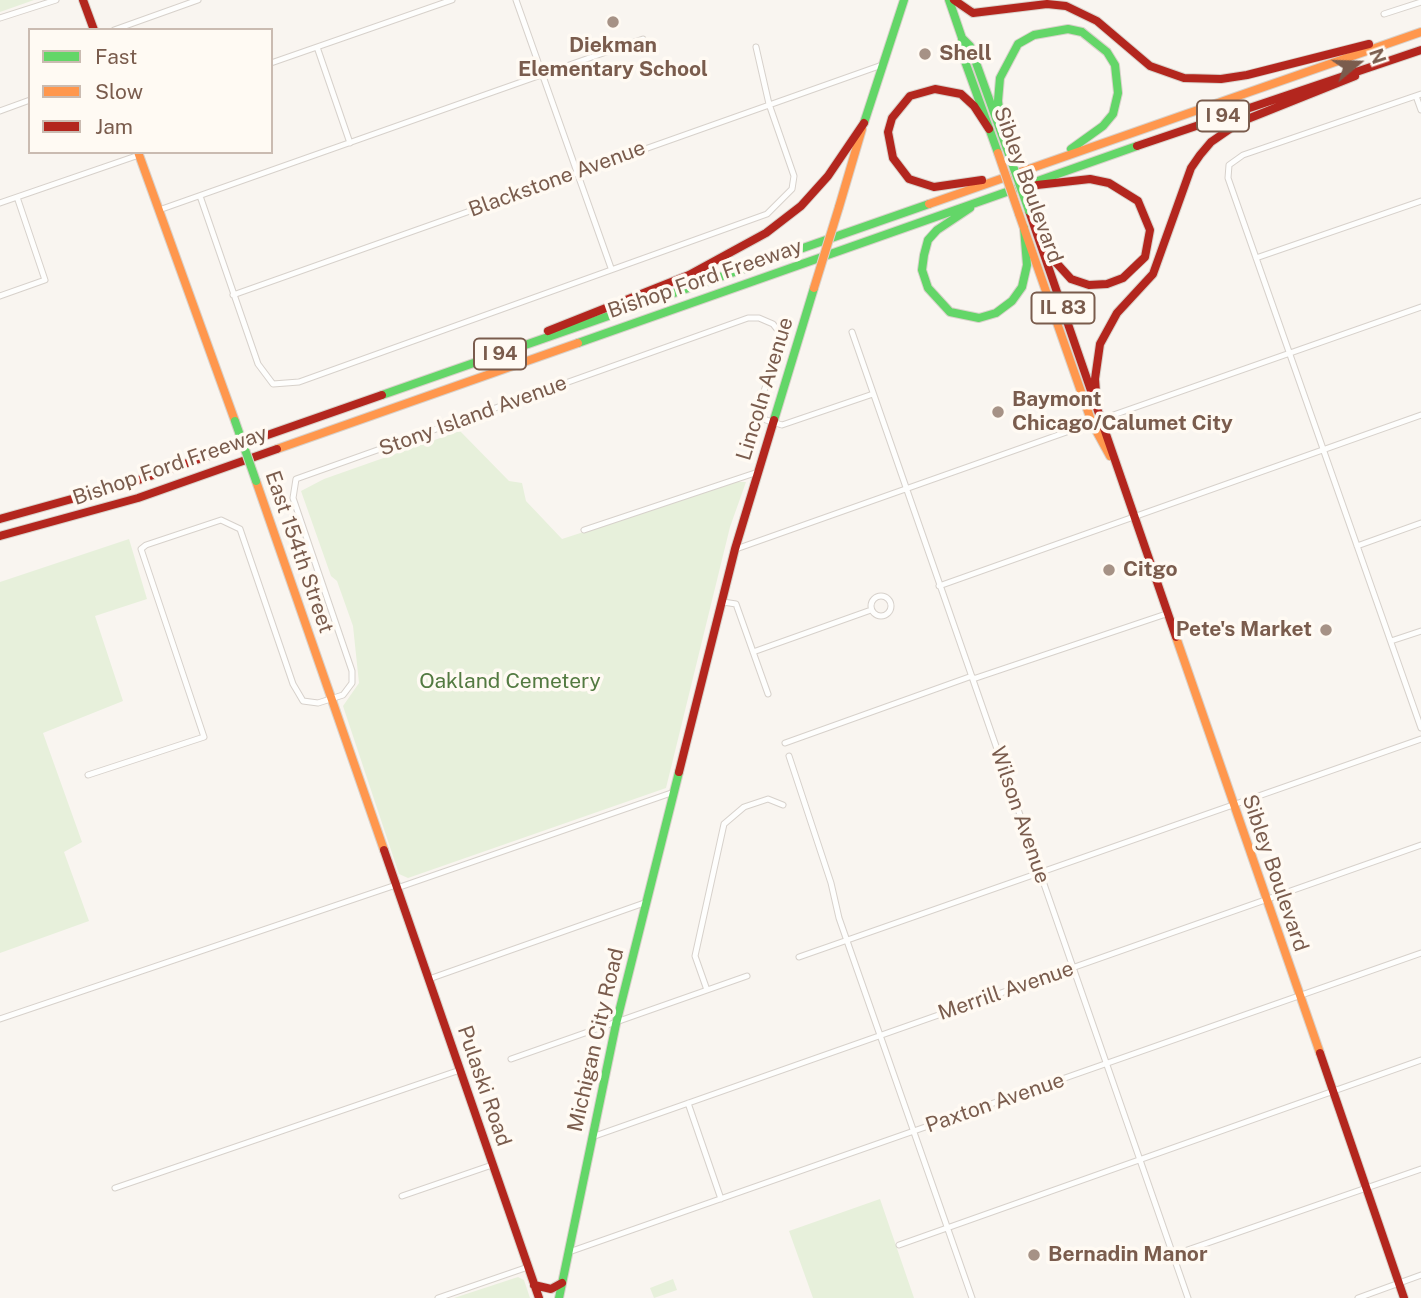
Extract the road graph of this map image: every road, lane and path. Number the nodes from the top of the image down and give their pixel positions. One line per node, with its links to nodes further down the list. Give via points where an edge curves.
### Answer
1 (56, 0): 10 (street)
2 (83, 0): 11 (main road)
3 (198, 0): 12 (street)
4 (452, 0): 17 (street)
5 (516, 0): 23 (street)
6 (904, 0): 22 (main road, Lincoln Avenue)
7 (951, 0): 14 (main road, IL 83); 16 (main road, via 973,13 1066,6 1097,21 1150,66 1184,78 1247,75)
8 (1421, 2): 9 (street)
9 (1384, 14)
10 (0, 18)
11 (93, 28)
12 (120, 28)
13 (1421, 32): 16 (main road, Bishop Ford Freeway / I 94)
14 (962, 38): 30 (main road, Sibley Boulevard, via 962,52); 31 (main road, IL 83, via 970,46)
15 (643, 39): 23 (street)
16 (1397, 40): 34 (main road, Bishop Ford Freeway / I 94)
17 (317, 47): 20 (street); 32 (street)
18 (756, 47): 26 (street)
19 (1421, 50): 21 (main road, Bishop Ford Freeway / I 94)
20 (273, 61)
21 (1378, 63): 37 (main road, Bishop Ford Freeway / I 94); 55 (main road, via 1339,85 1240,122 1200,155 1153,274 1117,313 1100,344)
22 (882, 65): 26 (street, Blackstone Avenue); 29 (main road, Lincoln Avenue)
23 (543, 74): 32 (street); 35 (street)
24 (1419, 95): 27 (street); 46 (street, via 1243,155 1229,165 1228,178)
25 (28, 101): 28 (street)
26 (769, 104): 35 (street, Blackstone Avenue); 47 (street, via 794,176 792,189 783,199 743,225)
27 (1421, 110)
28 (0, 111)
29 (864, 123): 53 (main road, via 819,186 766,233 689,275 574,319); 59 (main road, Lincoln Avenue, bridge)
30 (989, 129): 36 (main road, via 961,94 935,89 910,96 900,107 888,132 889,147 901,172 920,184 947,186); 44 (main road, Sibley Boulevard, bridge)
31 (1002, 133): 34 (main road, via 1000,78 1018,44 1050,30 1082,32 1097,42 1115,65 1116,105 1097,133); 45 (main road, Sibley Boulevard / IL 83, bridge)
32 (350, 143): 38 (street)
33 (138, 154): 39 (street); 43 (main road, East 154th Street)
34 (1055, 159): 36 (main road, Bishop Ford Freeway / I 94)
35 (578, 172): 47 (street); 48 (street, Blackstone Avenue)
36 (996, 179): 53 (main road, Bishop Ford Freeway / I 94)
37 (1026, 186): 42 (main road, Bishop Ford Freeway / I 94); 45 (main road, via 1090,179 1109,183 1138,201 1150,230 1145,257 1123,278 1107,284 1071,279)
38 (200, 196): 43 (street); 48 (street)
39 (17, 197): 41 (street); 49 (street, via 45,280)
40 (1421, 201): 46 (street)
41 (0, 203)
42 (977, 203): 44 (main road, via 928,240 922,270 928,288 950,312 979,318 1012,301 1027,265); 68 (main road, Bishop Ford Freeway / I 94, via 138,498)
43 (159, 211): 80 (main road, East 154th Street, bridge)
44 (1024, 228): 58 (main road, Sibley Boulevard)
45 (1042, 247): 55 (main road, Sibley Boulevard / IL 83)
46 (1256, 258): 52 (street)
47 (611, 268): 48 (street, via 299,382 273,384 258,363)
48 (233, 295)
49 (0, 296)
50 (1421, 307): 52 (street)
51 (852, 332): 54 (street, Wilson Avenue)
52 (1289, 353): 57 (street); 60 (street)
53 (495, 356): 65 (main road, Bishop Ford Freeway / I 94, via 133,482)
54 (873, 394): 59 (street, via 782,425); 63 (street, Wilson Avenue)
55 (1097, 405): 57 (main road, Sibley Boulevard / IL 83)
56 (1421, 415): 60 (street)
57 (1102, 419): 61 (main road, Sibley Boulevard / IL 83)
58 (1093, 423): 61 (main road, Sibley Boulevard); 63 (street)
59 (773, 424): 62 (main road, Lincoln Avenue); 80 (street, Stony Island Avenue, via 761,415 760,403 780,333 773,324 748,318 296,479 293,498 352,671 352,683 343,695)
60 (1323, 449): 64 (street); 69 (street)
61 (1112, 460): 64 (main road, Sibley Boulevard / IL 83)
62 (758, 472): 67 (street); 70 (main road, Lincoln Avenue)
63 (906, 489): 70 (street); 71 (street, Wilson Avenue)
64 (1132, 517): 71 (street); 74 (main road, Sibley Boulevard / IL 83)
65 (0, 519)
66 (1421, 523): 69 (street)
67 (584, 530)
68 (0, 536)
69 (1357, 546): 76 (street)
70 (735, 549): 72 (main road, Lincoln Avenue)
71 (939, 586): 78 (street, Wilson Avenue)
72 (723, 602): 77 (street, via 736,604); 86 (main road, Lincoln Avenue)
73 (871, 610): 77 (street)
74 (1166, 614): 78 (street); 87 (main road, Sibley Boulevard / IL 83)
75 (1421, 631): 76 (street)
76 (1391, 641): 81 (street)
77 (753, 652): 79 (street)
78 (972, 678): 83 (street); 90 (street, Wilson Avenue)
79 (768, 694)
80 (331, 700): 85 (street, via 303,701 293,684 240,529 221,520 141,549 204,737); 91 (main road, East 154th Street)
81 (1421, 728)
82 (1421, 739): 87 (street)
83 (785, 743)
84 (789, 756): 94 (street)
85 (88, 775)
86 (674, 792): 91 (street); 93 (main road, Michigan City Road)
87 (1232, 804): 90 (street); 92 (main road, Sibley Boulevard / IL 83)
88 (783, 805): 100 (street, via 768,799 744,807 724,824 695,956)
89 (1421, 845): 92 (street, Merrill Avenue)
90 (1040, 872): 94 (street); 97 (street, Wilson Avenue)
91 (396, 886): 99 (main road, Pulaski Road); 102 (street)
92 (1266, 900): 97 (street, Merrill Avenue); 101 (main road, Sibley Boulevard / IL 83)
93 (647, 902): 99 (street); 103 (main road, Michigan City Road)
94 (847, 940): 96 (street); 104 (street)
95 (1421, 953): 101 (street, Paxton Avenue)
96 (799, 957)
97 (1073, 968): 104 (street, Merrill Avenue); 107 (street, Wilson Avenue)
98 (747, 976): 100 (street)
99 (429, 979): 108 (main road, Pulaski Road)
100 (708, 990): 103 (street)
101 (1299, 996): 107 (street, Paxton Avenue); 109 (main road, Sibley Boulevard / IL 83)
102 (0, 1019)
103 (616, 1024): 105 (street); 112 (main road, Michigan City Road)
104 (880, 1036): 110 (street, Merrill Avenue); 111 (street)
105 (511, 1059)
106 (1421, 1060): 109 (street)
107 (1106, 1063): 111 (street, Paxton Avenue); 113 (street, Wilson Avenue)
108 (460, 1070): 114 (main road, Pulaski Road); 116 (street)
109 (1332, 1092): 113 (street); 117 (main road, Sibley Boulevard / IL 83)
110 (688, 1103): 112 (street, Merrill Avenue); 119 (street)
111 (914, 1131): 119 (street, Paxton Avenue); 120 (street)
112 (592, 1137): 122 (main road, Michigan City Road)
113 (1140, 1160): 120 (street); 123 (street, Wilson Avenue)
114 (492, 1165): 118 (street); 124 (main road, Pulaski Road)
115 (1421, 1169): 117 (street)
116 (115, 1188)
117 (1366, 1188): 123 (street); 127 (main road, Sibley Boulevard / IL 83)
118 (402, 1196)
119 (721, 1199): 122 (street, Paxton Avenue)
120 (947, 1228): 121 (street); 132 (street)
121 (899, 1245)
122 (569, 1252): 126 (main road, Michigan City Road)
123 (1173, 1255): 133 (street, Wilson Avenue)
124 (528, 1267): 128 (main road, Pulaski Road); 129 (street)
125 (1421, 1275): 127 (street)
126 (562, 1283): 128 (main road, via 551,1289); 131 (main road, Michigan City Road)
127 (1399, 1283): 134 (street); 135 (main road, Sibley Boulevard / IL 83)
128 (534, 1285): 130 (main road, Pulaski Road)
129 (438, 1298)
130 (539, 1298)
131 (559, 1298)
132 (972, 1298)
133 (1188, 1298)
134 (1358, 1298)
135 (1404, 1298)

